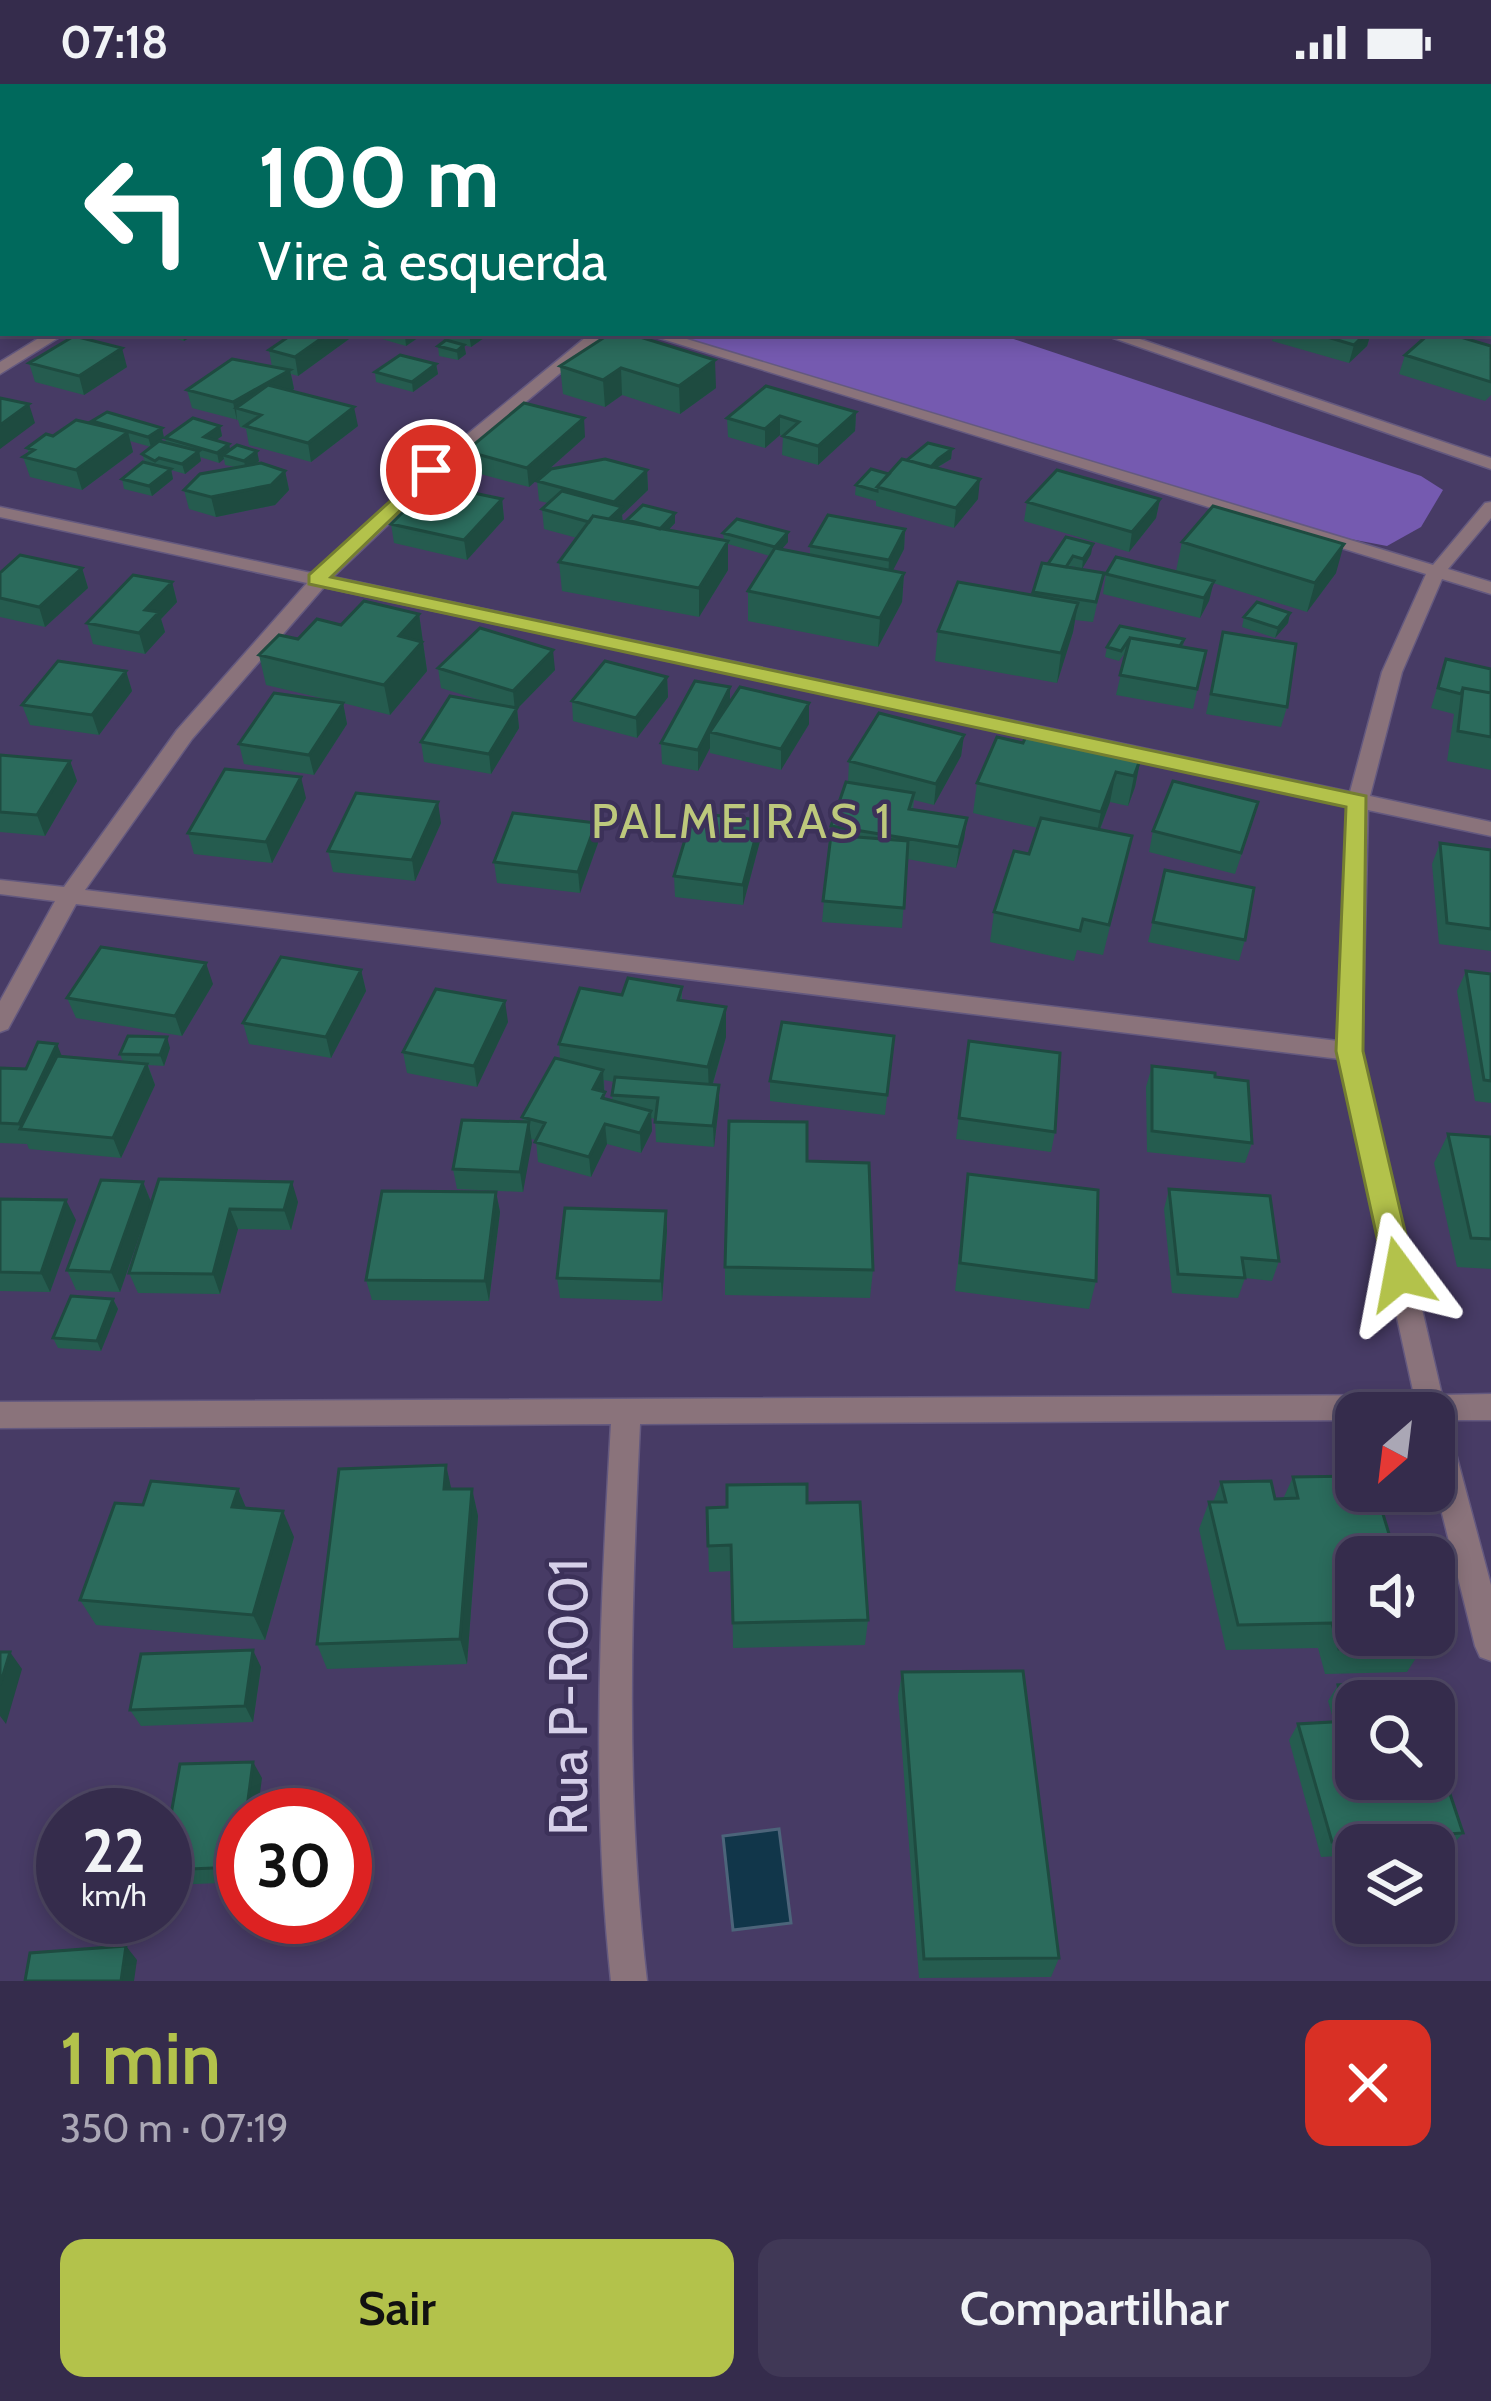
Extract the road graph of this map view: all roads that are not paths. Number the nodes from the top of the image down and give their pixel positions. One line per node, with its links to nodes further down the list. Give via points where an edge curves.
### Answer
1 (53, 336): 5 (street)
2 (596, 336): 10 (street, via 400,496)
3 (661, 336): 9 (street)
4 (1116, 336): 6 (street)
5 (0, 369)
6 (1491, 464)
7 (1491, 507): 9 (street)
8 (0, 512): 10 (street)
9 (1436, 572): 11 (street); 12 (street, via 1392,672)
10 (316, 580): 12 (street); 15 (street, via 217,692)
11 (1491, 588)
12 (1358, 802): 13 (street); 17 (street)
13 (1491, 829)
14 (0, 887): 15 (street)
15 (70, 896): 16 (street); 17 (street)
16 (0, 1023)
17 (1349, 1051): 18 (street)
18 (1427, 1392)
19 (1491, 1407): 20 (street)
20 (1455, 1412)
21 (626, 1413): 22 (street); 23 (street); 26 (street, Rua P-R001, via 614,1649 618,1903)
22 (0, 1415)
23 (1335, 1415)
24 (1455, 1505): 25 (street)
25 (1491, 1646)
26 (629, 1981)

